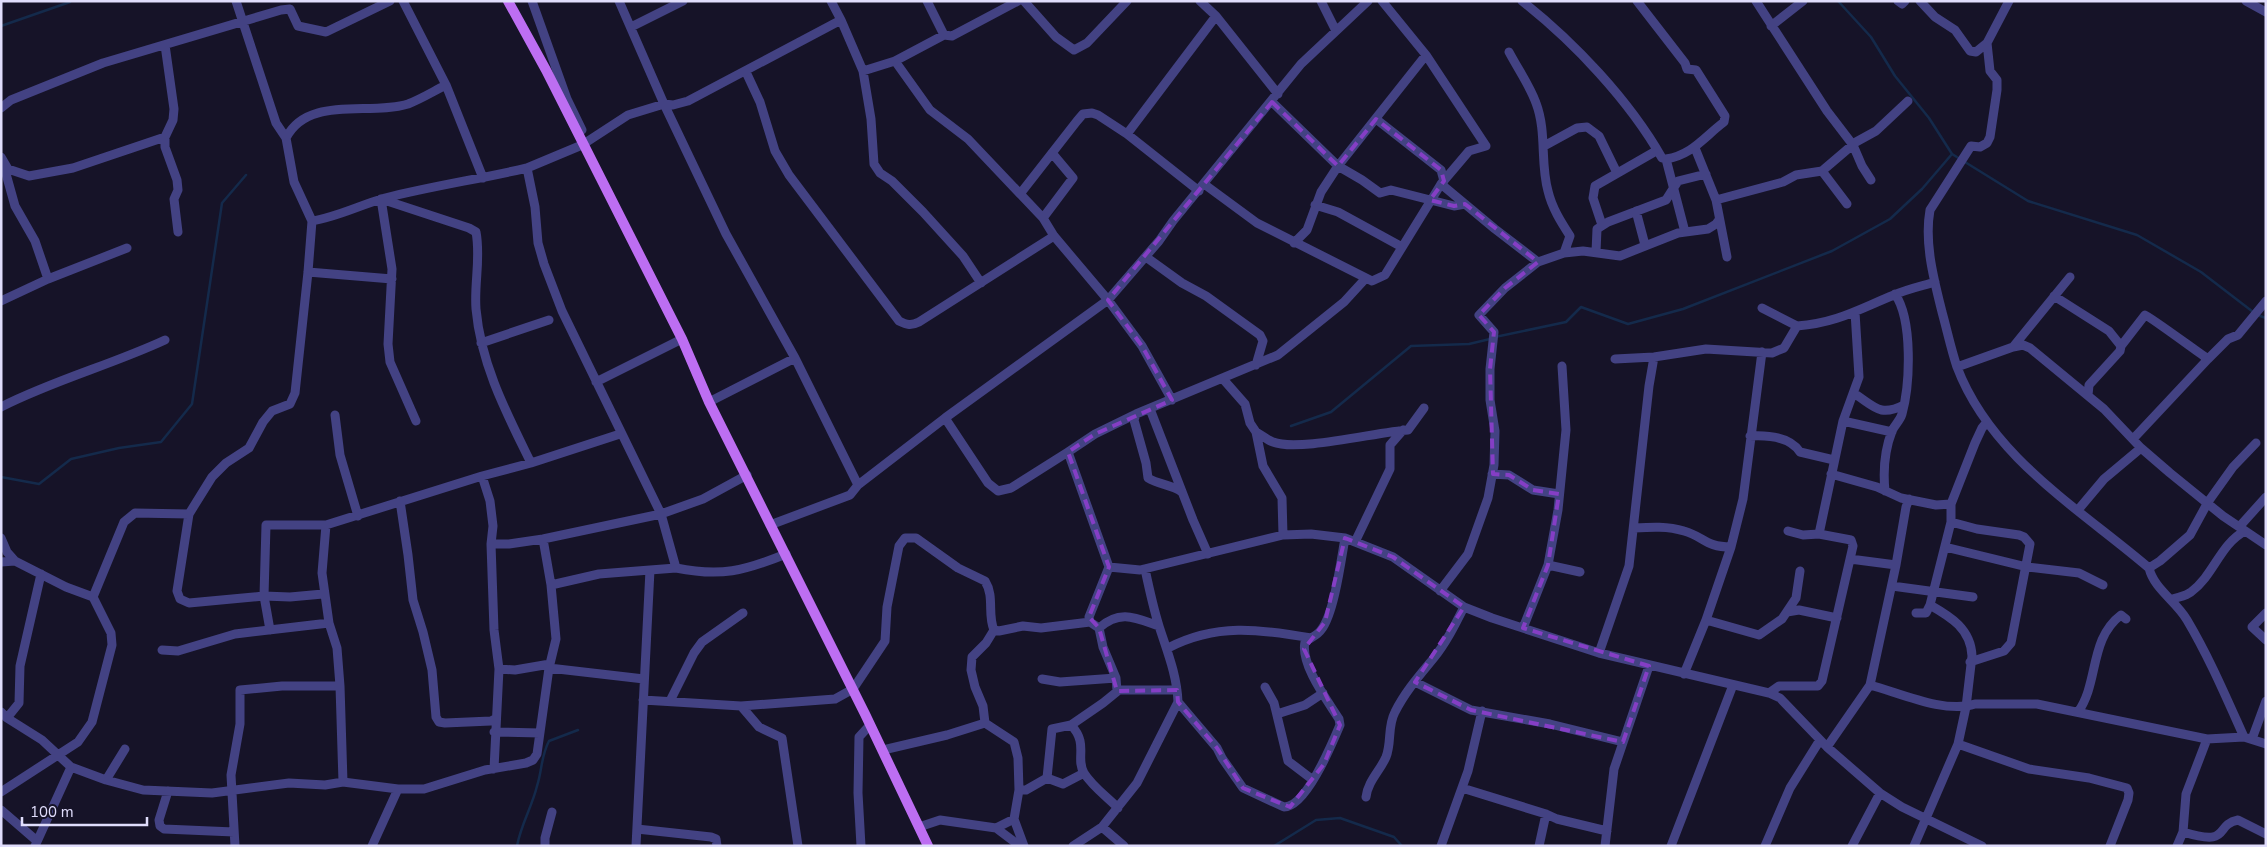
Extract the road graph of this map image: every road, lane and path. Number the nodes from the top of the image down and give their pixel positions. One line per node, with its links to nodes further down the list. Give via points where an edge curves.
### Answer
1 (236, 1): 29 (street)
2 (390, 1): 29 (street, via 326,32 298,26 290,9)
3 (403, 1): 41 (street)
4 (532, 1): 51 (street)
5 (619, 1): 31 (street)
6 (683, 1): 31 (street)
7 (830, 1): 28 (street)
8 (927, 1): 33 (street)
9 (1018, 1): 33 (street, via 952,36)
10 (1024, 1): 11 (street, via 1056,37 1074,50 1087,43)
11 (1127, 1)
12 (1200, 1): 27 (street)
13 (1321, 1): 32 (street)
14 (1368, 1): 32 (street)
15 (1382, 1): 37 (street)
16 (1637, 1): 55 (street, via 1687,69 1696,70 1723,111 1724,122)
17 (1756, 1): 30 (street)
18 (1803, 1): 30 (street)
19 (1898, 1): 20 (street, via 1902,4)
20 (1905, 1)
21 (1920, 1): 34 (street, via 1934,17 1955,30 1970,51 1976,52)
22 (2008, 1): 34 (street)
23 (2246, 1): 26 (street)
24 (508, 2): 51 (main road)
25 (1527, 3): 54 (street, via 1622,101)
26 (2264, 9)
27 (1216, 16): 42 (street); 48 (street)
28 (841, 20): 39 (street); 40 (street)
29 (242, 22): 35 (street); 50 (street, via 276,124)
30 (1771, 26): 52 (street)
31 (631, 27): 45 (street)
32 (1336, 31): 42 (street, via 1301,64)
33 (944, 35): 38 (street)
34 (1987, 43): 98 (street, via 1990,71 1997,80 1993,118 1987,144 1971,146 1930,210 1928,237)
35 (165, 45): 46 (street, via 103,63 11,100); 49 (street, via 174,109 174,120)
36 (1509, 52): 53 (street, via 1536,104)
37 (1426, 55): 47 (street); 66 (street, via 1486,146 1470,151)
38 (895, 61): 39 (street); 69 (street, via 930,110 968,139)
39 (864, 71): 99 (street, via 874,164 964,256)
40 (746, 72): 45 (street, via 688,101 674,106); 99 (street, via 760,102 775,151 789,174 899,321 912,326)
41 (446, 85): 50 (street, via 408,104 317,114 294,125); 64 (street)
42 (1278, 94): 44 (street)
43 (1908, 101): 52 (street, via 1876,131)
44 (1272, 102): 59 (street); 68 (street)
45 (664, 104): 51 (street, via 628,115); 120 (street, via 726,234)
46 (1, 108)
47 (1376, 119): 59 (street); 66 (street, via 1441,170)
48 (1127, 134): 56 (street, via 1098,115 1083,114); 68 (street)
49 (165, 137): 57 (street, via 83,165 29,176 8,169); 81 (street, via 165,147 177,180 178,190 174,199)
50 (286, 138): 79 (street, via 294,182)
51 (585, 143): 60 (street); 112 (main road)
52 (1853, 145): 61 (street); 65 (street)
53 (1544, 146): 62 (street, via 1577,128 1587,127 1599,136); 89 (street, via 1547,191 1570,236)
54 (1656, 148): 58 (street); 62 (street, via 1656,151)
55 (1696, 148): 58 (street); 63 (street)
56 (1052, 153): 69 (street); 77 (street, via 1073,178)
57 (1, 157): 96 (street, via 15,206 34,241)
58 (1666, 159): 67 (street)
59 (1338, 166): 71 (street, via 1380,193 1391,190); 75 (street)
60 (527, 168): 64 (street); 127 (street, via 544,264)
61 (1822, 171): 72 (street, via 1796,175 1784,182); 74 (street)
62 (1617, 173): 80 (street, via 1595,186 1593,191)
63 (1706, 174): 67 (street, via 1678,181); 72 (street)
64 (483, 178): 70 (street)
65 (1871, 180)
66 (1443, 183): 71 (street); 73 (street)
67 (1672, 186): 76 (street, via 1666,200); 82 (street)
68 (1202, 187): 84 (street); 90 (street)
69 (1020, 194): 77 (street)
70 (382, 199): 79 (street); 97 (street); 114 (street, via 476,232 476,307)
71 (1430, 200): 73 (street, via 1454,206); 86 (street)
72 (1716, 200): 78 (street)
73 (1465, 204): 92 (street)
74 (1847, 204)
75 (1315, 205): 84 (street, via 1307,230); 86 (street, via 1338,212)
76 (1636, 211): 80 (street); 85 (street)
77 (1043, 218): 83 (street)
78 (1719, 220): 82 (street, via 1708,229); 91 (street)
79 (312, 221): 93 (street)
80 (1602, 225): 88 (street, via 1595,234)
81 (178, 232)
82 (1685, 232): 85 (street)
83 (1054, 236): 99 (street); 102 (street)
84 (1294, 243): 95 (street)
85 (1646, 245): 88 (street, via 1620,256)
86 (1402, 247): 95 (street, via 1385,275 1372,281)
87 (127, 248): 96 (street)
88 (1596, 252): 89 (street)
89 (1564, 253): 92 (street)
90 (1146, 256): 102 (street); 123 (street, via 1260,335 1263,341)
91 (1726, 257)
92 (1538, 262): 153 (street, via 1505,288 1479,316 1494,332 1490,369 1494,431)
93 (308, 272): 97 (street); 167 (street, via 296,394 290,404 272,411 250,448 226,463 212,477)
94 (2070, 276): 101 (street)
95 (1366, 278): 123 (street, via 1344,302 1278,355)
96 (48, 279): 103 (street)
97 (392, 279): 140 (street, via 390,362)
98 (1935, 282): 100 (street); 125 (street)
99 (982, 283)
100 (1895, 294): 106 (street); 132 (street, via 1900,301 1907,332 1908,374)
101 (2054, 296): 110 (street); 115 (street, via 2109,331)
102 (1108, 300): 130 (street, via 1142,346); 138 (street)
103 (1, 301)
104 (2266, 301): 122 (street, via 2238,335 2228,339)
105 (1762, 308): 108 (street)
106 (1856, 312): 109 (street); 128 (street, via 1859,377)
107 (549, 320): 114 (street)
108 (1788, 320): 109 (street); 111 (street)
109 (1797, 326): 111 (street)
110 (2026, 328): 116 (street); 117 (street)
111 (1791, 334): 118 (street, via 1784,348 1772,353)
112 (682, 339): 127 (street); 131 (main road)
113 (165, 340): 133 (street)
114 (481, 343): 152 (street, via 496,390)
115 (2121, 346): 122 (street, via 2145,316 2150,316); 129 (street, via 2089,385)
116 (2013, 347): 117 (street, via 2023,345); 125 (street)
117 (2030, 348): 129 (street)
118 (1762, 352): 119 (street, via 1706,349); 146 (street)
119 (1654, 357): 121 (street); 173 (street)
120 (794, 358): 131 (street); 157 (street)
121 (1615, 359)
122 (2208, 359): 147 (street)
123 (1256, 365): 126 (street)
124 (1562, 366): 160 (street, via 1566,430)
125 (1957, 367): 141 (street)
126 (1223, 379): 130 (street); 143 (street, via 1245,404)
127 (596, 382): 145 (street)
128 (1855, 394): 132 (street, via 1885,412); 139 (street)
129 (2088, 395): 147 (street)
130 (1172, 400): 135 (street)
131 (709, 402): 155 (main road)
132 (1904, 405): 144 (street)
133 (1, 407)
134 (1424, 408): 142 (street, via 1412,426)
135 (1150, 409): 136 (street); 159 (street)
136 (1136, 414): 150 (street, via 1095,434); 159 (street, via 1134,420 1148,478)
137 (336, 415): 169 (street, via 340,455)
138 (945, 418): 150 (street, via 988,483 998,491 1011,488); 157 (street)
139 (1843, 420): 144 (street); 151 (street)
140 (416, 421)
141 (1987, 422): 165 (street, via 1975,443); 166 (street, via 2025,467)
142 (1403, 430): 143 (street, via 1292,444 1274,443); 181 (street, via 1390,445 1390,469)
143 (1256, 432): 177 (street, via 1263,466 1282,498)
144 (1892, 432): 158 (street, via 1885,466)
145 (620, 434): 152 (street); 168 (street)
146 (1750, 436): 151 (street, via 1762,435 1788,441 1800,452); 184 (street, via 1743,499)
147 (2133, 439): 149 (street)
148 (2256, 443): 164 (street, via 2233,467)
149 (2141, 448): 164 (street); 166 (street, via 2104,479)
150 (1068, 452): 193 (street)
151 (1834, 460): 154 (street)
152 (531, 463): 156 (street)
153 (1492, 474): 160 (street, via 1508,475 1533,490); 205 (street, via 1488,498 1468,554)
154 (1831, 474): 158 (street); 176 (street)
155 (747, 475): 168 (street, via 703,499); 172 (main road)
156 (482, 476): 163 (street); 182 (street, via 490,501)
157 (858, 485): 172 (street, via 850,495)
158 (1885, 491): 162 (street)
159 (1182, 492): 187 (street)
160 (1559, 494): 191 (street)
161 (2266, 497): 174 (street)
162 (1909, 499): 165 (street, via 1936,505); 192 (street)
163 (400, 501): 169 (street); 261 (street, via 412,600 432,670 436,717 445,723)
164 (2208, 502): 174 (street); 196 (street, via 2190,535)
165 (1951, 504): 170 (street)
166 (2078, 510): 196 (street)
167 (189, 514): 208 (street, via 178,577 180,598 189,603 206,603); 209 (street, via 135,513 124,522)
168 (661, 514): 180 (street); 195 (street)
169 (358, 516): 171 (street)
170 (1951, 522): 185 (street); 194 (street, via 2024,537 2030,544)
171 (326, 525): 207 (street, via 322,573); 208 (street, via 266,525)
172 (770, 525): 186 (main road)
173 (1634, 528): 184 (street, via 1665,527 1686,531 1713,546); 232 (street, via 1629,566)
174 (2242, 528): 183 (street); 211 (street, via 2191,592)
175 (1788, 531): 176 (street)
176 (1819, 534): 188 (street, via 1851,540)
177 (1283, 535): 179 (street); 187 (street)
178 (1, 538): 189 (street)
179 (1345, 538): 181 (street); 228 (street, via 1332,603 1321,631)
180 (543, 539): 182 (street); 202 (street)
181 (1355, 542): 205 (street, via 1393,557)
182 (491, 544): 236 (street)
183 (2266, 545)
184 (1731, 547): 220 (street)
185 (1945, 547): 194 (street); 206 (street)
186 (786, 554): 195 (street, via 750,569 732,572 700,573); 246 (main road)
187 (1208, 554): 197 (street)
188 (1850, 558): 192 (street); 218 (street)
189 (15, 561): 190 (street); 201 (street)
190 (1, 562)
191 (1548, 565): 200 (street); 225 (street)
192 (1896, 565): 204 (street)
193 (1110, 567): 197 (street); 221 (street, via 1089,613)
194 (2026, 567): 203 (street, via 2079,573); 233 (street, via 2011,643 2004,651)
195 (676, 568): 198 (street)
196 (2149, 568): 211 (street, via 2154,582)
197 (1144, 569): 223 (street)
198 (650, 570): 202 (street, via 598,574); 239 (street)
199 (1800, 571): 214 (street, via 1796,598)
200 (1580, 572)
201 (41, 574): 209 (street); 260 (street, via 20,666 19,703)
202 (551, 585): 234 (street, via 556,639)
203 (2103, 585)
204 (1892, 586): 206 (street); 243 (street)
205 (1440, 591): 213 (street)
206 (1934, 592): 210 (street); 212 (street)
207 (324, 594): 208 (street); 222 (street)
208 (264, 596): 226 (street)
209 (92, 597): 276 (street, via 111,633 112,645 92,722 78,742)
210 (1973, 597)
211 (2173, 600): 267 (street, via 2187,619)
212 (1930, 605): 216 (street, via 1926,613); 233 (street, via 1957,621 1972,649)
213 (1464, 607): 225 (street); 241 (street, via 1453,630)
214 (1787, 612): 218 (street, via 1799,610); 220 (street, via 1759,635)
215 (743, 613): 252 (street, via 702,642)
216 (1916, 613)
217 (2266, 613): 229 (street, via 2252,626)
218 (1837, 618): 250 (street, via 1822,681 1818,686 1779,686)
219 (2126, 619): 258 (street, via 2121,615 2108,626 2100,642 2084,704)
220 (1706, 620): 237 (street)
221 (1090, 622): 224 (street); 227 (street)
222 (329, 623): 226 (street); 244 (street, via 337,648)
223 (1159, 626): 224 (street, via 1133,616 1112,619); 230 (street)
224 (1099, 628): 238 (street)
225 (1524, 628): 232 (street)
226 (270, 630): 231 (street, via 235,634 178,650)
227 (994, 630): 246 (street, via 991,594 985,581 958,568 916,538 905,538 899,546 887,607 885,640); 262 (street, via 972,657 970,670 983,706)
228 (1311, 638): 230 (street, via 1274,631 1230,629 1182,641); 249 (street, via 1305,642 1305,657)
229 (2266, 640)
230 (1168, 648): 247 (street)
231 (162, 650)
232 (1599, 653): 235 (street)
233 (1970, 662): 256 (street)
234 (550, 666): 236 (street); 239 (street); 266 (street)
235 (1649, 666): 237 (street); 270 (street)
236 (498, 669): 261 (street)
237 (1684, 674): 242 (street)
238 (1116, 678): 240 (street, via 1060,682); 248 (street)
239 (644, 679): 251 (street)
240 (1042, 679)
241 (1415, 682): 257 (street, via 1454,703); 291 (street, via 1394,713 1389,733 1390,746 1367,789)
242 (1733, 685): 250 (street); 322 (street)
243 (1870, 685): 256 (street, via 1950,707); 273 (street)
244 (340, 686): 283 (street); 288 (street, via 241,689 240,733 232,775)
245 (1265, 687): 259 (street)
246 (852, 689): 255 (street, via 835,698); 263 (main road)
247 (1177, 690): 248 (street); 254 (street)
248 (1117, 691): 264 (street)
249 (1323, 693): 259 (street, via 1305,705); 282 (street, via 1340,725 1324,764)
250 (1769, 693): 269 (street, via 1780,698)
251 (643, 700): 252 (street); 301 (street)
252 (670, 701): 255 (street)
253 (2266, 701): 267 (street)
254 (1178, 702): 282 (street, via 1217,748 1243,788 1290,807); 292 (street, via 1137,783)
255 (741, 706): 313 (street, via 759,727 782,738)
256 (1966, 707): 258 (street, via 1975,704 2037,704); 271 (street)
257 (1482, 711): 270 (street); 284 (street)
258 (2078, 712): 268 (street)
259 (1277, 714): 282 (street, via 1288,760)
260 (4, 715): 276 (street, via 42,740)
261 (495, 719): 265 (street)
262 (985, 723): 275 (street); 286 (street, via 1014,742)
263 (870, 725): 275 (main road); 314 (street, via 859,737)
264 (1070, 725): 279 (street, via 1082,744); 280 (street, via 1052,729)
265 (494, 732): 266 (street); 278 (street)
266 (540, 733): 278 (street, via 533,760)
267 (2248, 738): 268 (street); 272 (street)
268 (2207, 739): 304 (street, via 2186,794)
269 (1820, 740): 273 (street); 323 (street, via 1790,788)
270 (1623, 742): 302 (street, via 1614,769)
271 (1958, 744): 296 (street); 327 (street, via 2029,769 2089,778 2126,788 2128,800)
272 (2266, 744)
273 (1826, 747): 290 (street)
274 (125, 749): 281 (street)
275 (883, 750): 298 (main road)
276 (58, 755): 277 (street); 289 (street)
277 (71, 767): 281 (street); 306 (street)
278 (494, 769): 285 (street, via 424,789)
279 (1084, 773): 280 (street, via 1064,784); 292 (street)
280 (1047, 778): 286 (street, via 1026,790)
281 (106, 780): 287 (street, via 143,790)
282 (1313, 780)
283 (342, 782): 285 (street); 288 (street, via 324,785 289,783)
284 (1462, 788): 295 (street); 307 (street)
285 (398, 789): 309 (street)
286 (1019, 790): 297 (street)
287 (168, 791): 288 (street); 303 (street, via 159,820 164,829)
288 (234, 791): 303 (street)
289 (1, 792)
290 (1880, 793): 296 (street); 324 (street)
291 (1366, 797)
292 (1118, 808): 299 (street)
293 (1, 810): 306 (street)
294 (552, 812): 310 (street)
295 (1546, 814): 302 (street); 320 (street)
296 (1927, 818): 325 (street); 326 (street)
297 (1014, 819): 300 (street); 317 (street)
298 (919, 827): 300 (street, via 940,820); 315 (main road)
299 (1102, 827): 318 (street); 319 (street)
300 (996, 828): 316 (street)
301 (637, 829): 311 (street); 312 (street, via 711,837)
302 (1607, 831): 321 (street)
303 (234, 832): 308 (street)
304 (2183, 832): 305 (street, via 2212,842 2219,840 2228,825 2238,820); 328 (street)
305 (2266, 834)
306 (36, 843)
307 (1442, 845)
308 (235, 846)
309 (372, 846)
310 (545, 846)
311 (636, 846)
312 (717, 846)
313 (798, 846)
314 (861, 846)
315 (928, 846)
316 (1020, 846)
317 (1024, 846)
318 (1073, 846)
319 (1124, 846)
320 (1539, 846)
321 (1605, 846)
322 (1671, 846)
323 (1765, 846)
324 (1852, 846)
325 (1914, 846)
326 (1982, 846)
327 (2110, 846)
328 (2177, 846)

